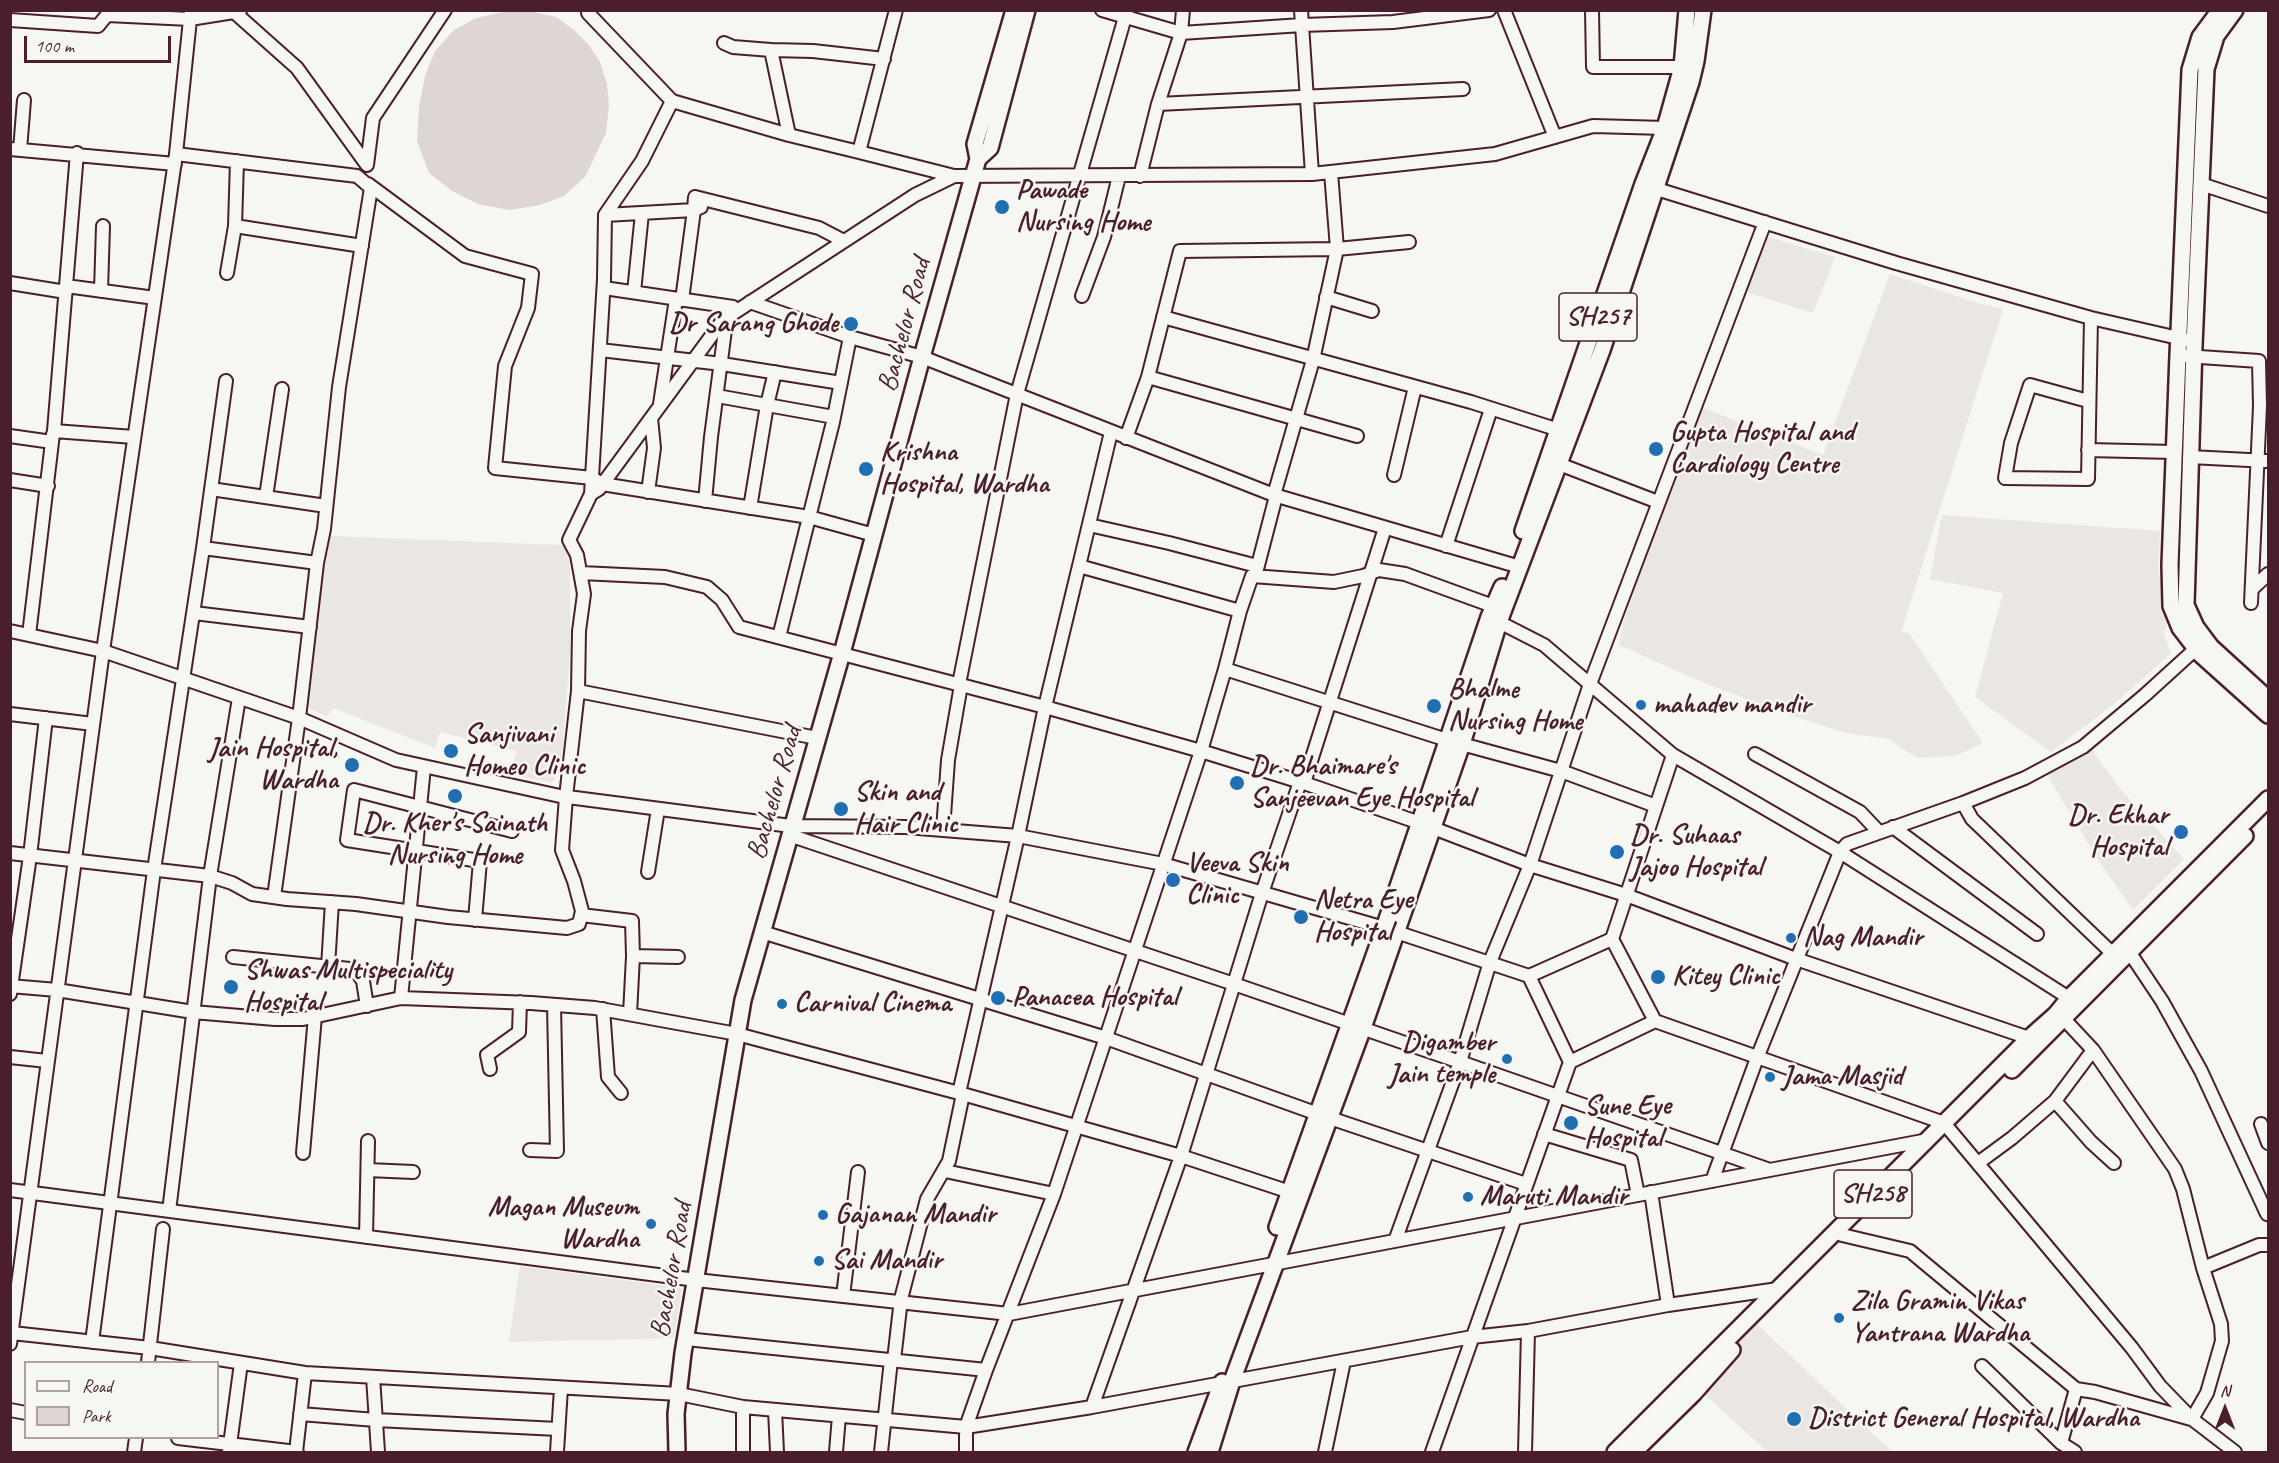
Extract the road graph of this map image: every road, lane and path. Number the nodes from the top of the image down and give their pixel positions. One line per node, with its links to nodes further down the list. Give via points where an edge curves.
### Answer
1 (242, 10): 16 (street)
2 (445, 10): 16 (street, via 373,118 367,165 297,68)
3 (896, 10): 26 (street)
4 (1014, 10): 40 (main road, Bachelor Road, via 975,144)
5 (1027, 10): 40 (main road, Bachelor Road, via 990,148)
6 (1102, 10): 18 (street)
7 (1183, 10): 23 (street)
8 (1300, 10): 22 (street)
9 (1490, 10): 22 (street, via 1393,22)
10 (1504, 10): 35 (street)
11 (1592, 10): 27 (street, via 1593,67)
12 (1686, 10): 27 (main road, SH257)
13 (1703, 10): 51 (main road, SH257, via 1694,72)
14 (2220, 10): 80 (main road, via 2200,37 2190,70)
15 (2235, 10): 50 (main road, via 2216,36 2206,69)
16 (233, 11): 19 (street)
17 (585, 11): 31 (street)
18 (1126, 14): 23 (street); 46 (street)
19 (190, 15): 20 (street); 39 (street)
20 (101, 16): 21 (street, via 98,26)
21 (10, 20)
22 (1302, 25): 23 (street); 29 (street)
23 (1181, 33): 32 (street)
24 (724, 43): 25 (street)
25 (771, 50): 26 (street); 34 (street)
26 (884, 59): 37 (street)
27 (1682, 67): 33 (main road, SH257)
28 (1463, 89): 29 (street)
29 (1306, 97): 32 (street); 43 (street)
30 (24, 100): 36 (street)
31 (672, 101): 34 (street); 55 (street, via 642,161)
32 (1158, 104): 48 (street)
33 (1665, 128): 35 (street, via 1593,126); 51 (main road, SH257)
34 (789, 135): 37 (street)
35 (1555, 137): 42 (street, via 1495,154)
36 (15, 149): 38 (street)
37 (859, 152): 45 (street)
38 (77, 153): 39 (street); 66 (street)
39 (176, 159): 41 (street); 71 (street)
40 (978, 159): 49 (main road, Bachelor Road)
41 (237, 161): 44 (street); 58 (street)
42 (1331, 172): 43 (street); 62 (street)
43 (1312, 174): 48 (street)
44 (357, 176): 61 (street, via 371,188); 119 (street, via 465,256 532,273 528,308 505,366 495,468)
45 (954, 176): 49 (street); 59 (street, via 915,195)
46 (1079, 176): 47 (street); 49 (street); 95 (street)
47 (1119, 176): 48 (street); 69 (street, via 1104,237)
48 (1140, 176)
49 (972, 178): 85 (main road, Bachelor Road)
50 (2201, 184): 52 (street); 81 (main road)
51 (1649, 186): 56 (street); 105 (main road, SH257); 116 (main road, SH257, via 1602,350)
52 (2268, 206)
53 (694, 210): 54 (street); 59 (street, via 695,197 714,200 819,228); 72 (street)
54 (642, 213): 55 (street); 68 (street)
55 (605, 215): 65 (street)
56 (1765, 222): 77 (street); 126 (street)
57 (103, 226): 67 (street)
58 (235, 226): 61 (street); 63 (street)
59 (844, 241): 73 (street)
60 (1409, 242): 62 (street)
61 (362, 246): 127 (street, via 339,387)
62 (1337, 249): 70 (street); 76 (street, via 1180,251)
63 (227, 273)
64 (10, 283): 66 (street)
65 (604, 288): 68 (street); 82 (street)
66 (66, 289): 67 (street); 108 (street)
67 (101, 291): 71 (street)
68 (634, 292): 72 (street)
69 (1082, 296)
70 (1326, 297): 75 (street); 87 (street)
71 (155, 298): 109 (street)
72 (679, 299): 74 (street); 84 (street)
73 (746, 305): 74 (street); 78 (street); 79 (street)
74 (727, 306): 78 (street)
75 (1372, 311)
76 (1163, 317): 87 (street); 90 (street)
77 (2091, 318): 80 (street); 97 (street)
78 (723, 320): 86 (street); 88 (street, via 726,330)
79 (850, 337): 85 (street); 92 (street)
80 (2178, 339): 81 (street); 83 (main road)
81 (2194, 348): 83 (street); 99 (street, via 2259,361); 114 (main road)
82 (600, 350): 84 (street); 119 (street)
83 (2178, 355): 113 (main road)
84 (667, 356): 86 (street); 100 (street)
85 (922, 357): 95 (street); 132 (main road, Bachelor Road)
86 (695, 360): 88 (street); 100 (street)
87 (1313, 360): 93 (street); 104 (street)
88 (722, 364): 89 (street); 96 (street)
89 (776, 372): 92 (street); 98 (street)
90 (1148, 377): 104 (street); 111 (street)
91 (226, 381): 121 (street)
92 (841, 383): 102 (street)
93 (1415, 387): 101 (street); 117 (street)
94 (282, 389): 124 (street)
95 (1017, 394): 106 (street); 158 (street)
96 (717, 396): 98 (street); 125 (street)
97 (2088, 401): 112 (street); 112 (street, via 2030,385 2005,478 2088,479)
98 (767, 405): 102 (street); 128 (street)
99 (2264, 406): 115 (street)
100 (659, 407): 103 (street)
101 (1491, 409): 105 (street); 133 (street)
102 (834, 417): 129 (street)
103 (651, 418): 119 (street); 122 (street, via 654,448)
104 (1296, 419): 110 (street); 123 (street)
105 (1559, 430): 137 (main road, SH257)
106 (1111, 432): 111 (street); 130 (street)
107 (10, 436): 108 (street)
108 (53, 436): 109 (street); 120 (street)
109 (134, 436): 153 (street)
110 (1357, 436)
111 (1126, 438): 123 (street)
112 (2088, 450): 113 (street)
113 (2174, 452): 152 (main road, via 2171,606 2180,628)
114 (2190, 457): 115 (street); 152 (main road, via 2186,605)
115 (2263, 460): 142 (street)
116 (1559, 464): 126 (street); 137 (main road, SH257)
117 (1394, 475)
118 (10, 480): 120 (street)
119 (597, 482): 122 (street); 139 (street, via 569,540)
120 (48, 486): 150 (street)
121 (211, 489): 124 (street); 134 (street)
122 (648, 492): 125 (street)
123 (1275, 495): 131 (street); 138 (street)
124 (266, 497): 127 (street)
125 (705, 501): 128 (street)
126 (1658, 501): 157 (street)
127 (326, 506): 135 (street)
128 (750, 508): 129 (street)
129 (809, 518): 132 (street); 151 (street)
130 (1089, 525): 136 (street); 138 (street, via 1169,543)
131 (1385, 528): 133 (street); 140 (street)
132 (874, 535): 154 (main road, Bachelor Road)
133 (1446, 546): 137 (street)
134 (203, 548): 135 (street); 146 (street)
135 (317, 563): 148 (street)
136 (1079, 566): 145 (street); 163 (street)
137 (1516, 566): 144 (main road, SH257); 147 (main road, SH257)
138 (1256, 571): 140 (street, via 1334,582); 145 (street)
139 (581, 573): 151 (street, via 665,577 707,587 722,600 739,627); 159 (street, via 584,594)
140 (1371, 573): 144 (street, via 1379,570 1405,574); 162 (street)
141 (2268, 574): 142 (street)
142 (2252, 589): 143 (street)
143 (2250, 603)
144 (1493, 606): 170 (main road, SH257)
145 (1240, 611): 155 (street)
146 (194, 613): 148 (street); 156 (street)
147 (1499, 622): 157 (street, via 1544,645); 170 (main road, SH257)
148 (310, 627): 167 (street)
149 (10, 631): 150 (street)
150 (30, 635): 153 (street)
151 (779, 637): 154 (street)
152 (2200, 644): 161 (main road, via 2216,652); 165 (main road); 179 (street, via 2084,747 2025,778)
153 (103, 651): 156 (street); 168 (street)
154 (842, 653): 158 (street); 169 (main road, Bachelor Road)
155 (1225, 669): 162 (street); 171 (street)
156 (183, 679): 160 (street); 198 (street)
157 (1590, 684): 172 (street); 175 (street)
158 (960, 685): 163 (street); 187 (street, via 948,760)
159 (578, 691): 169 (street); 177 (street)
160 (239, 698): 167 (street); 200 (street)
161 (2268, 699)
162 (1329, 701): 170 (street); 176 (street)
163 (1045, 707): 171 (street); 190 (street)
164 (10, 714): 166 (street)
165 (2268, 715)
166 (46, 718): 168 (street); 194 (street)
167 (299, 718): 174 (street, via 396,760); 203 (street)
168 (93, 724): 195 (street)
169 (817, 738): 186 (main road, Bachelor Road)
170 (1454, 742): 175 (street); 184 (main road, SH257)
171 (1201, 751): 176 (street); 196 (street)
172 (1673, 754): 180 (street); 192 (street)
173 (1755, 754): 189 (street, via 1860,812)
174 (424, 766): 177 (street); 181 (street)
175 (1561, 771): 180 (street); 197 (street)
176 (1302, 783): 184 (street); 201 (street)
177 (566, 797): 182 (street); 207 (street, via 562,850)
178 (2268, 799): 213 (main road, SH258)
179 (1963, 803): 185 (street); 215 (street, via 1972,819)
180 (1656, 806): 202 (street)
181 (420, 808): 188 (street); 191 (street); 191 (street, via 354,790 347,840)
182 (658, 809): 186 (street); 199 (street)
183 (2268, 813): 213 (main road, SH258)
184 (1426, 825): 197 (street); 209 (main road, SH257)
185 (1893, 827): 189 (street); 211 (street)
186 (790, 830): 187 (street); 205 (street); 210 (main road, Bachelor Road)
187 (943, 830): 190 (street)
188 (512, 831)
189 (1879, 832): 192 (street, via 1847,844)
190 (1018, 836): 196 (street); 205 (street)
191 (414, 851): 206 (street); 208 (street, via 480,861)
192 (1840, 852): 219 (street); 227 (street)
193 (10, 853): 194 (street)
194 (30, 856): 195 (street); 224 (street)
195 (74, 861): 198 (street); 225 (street)
196 (1163, 864): 201 (street); 214 (street)
197 (1530, 865): 202 (street); 220 (street)
198 (154, 870): 200 (street); 230 (street)
199 (648, 872)
200 (210, 876): 203 (street, via 252,894); 234 (street)
201 (1262, 893): 209 (street); 223 (street)
202 (1626, 895): 212 (street); 219 (street)
203 (274, 897): 204 (street)
204 (332, 902): 206 (street); 221 (street)
205 (1002, 906): 214 (street); 228 (street)
206 (410, 912): 208 (street); 226 (street)
207 (581, 915): 208 (street, via 579,924 567,928); 216 (street, via 632,921)
208 (475, 920)
209 (1390, 930): 220 (street); 239 (main road, SH257)
210 (762, 932): 228 (street); 240 (main road, Bachelor Road)
211 (2037, 934)
212 (1612, 939): 222 (street); 238 (street)
213 (2138, 940): 215 (main road, SH258); 237 (main road, SH258); 284 (street, via 2162,1001 2201,1071)
214 (1135, 952): 223 (street); 241 (street)
215 (2113, 954): 227 (main road, SH258)
216 (633, 956): 218 (street); 235 (street)
217 (233, 957): 221 (street)
218 (678, 957)
219 (1796, 959): 242 (street); 245 (street)
220 (1490, 962): 222 (street); 247 (street)
221 (328, 967): 232 (street, via 357,972 363,981)
222 (1529, 976): 248 (street)
223 (1234, 984): 239 (street); 250 (street)
224 (11, 988): 225 (street)
225 (57, 990): 230 (street); 246 (street)
226 (401, 998): 229 (street); 232 (street)
227 (2069, 998): 242 (main road, SH258)
228 (980, 999): 241 (street); 252 (street)
229 (520, 1002): 231 (street); 249 (street, via 519,1032 487,1055)
230 (137, 1003): 234 (street); 282 (street)
231 (554, 1005): 233 (street); 263 (street, via 558,1151)
232 (367, 1006): 236 (street)
233 (603, 1009): 235 (street); 251 (street, via 608,1077)
234 (193, 1012): 236 (street, via 274,1019); 283 (street)
235 (630, 1014): 240 (street)
236 (315, 1016): 265 (street)
237 (2064, 1019): 243 (street); 258 (main road, SH258)
238 (1655, 1021): 245 (street); 248 (street)
239 (1356, 1025): 247 (street); 255 (main road, SH257)
240 (737, 1034): 252 (street); 293 (main road, Bachelor Road)
241 (1106, 1038): 250 (street); 257 (street)
242 (2029, 1038): 258 (main road, SH258)
243 (2093, 1050): 254 (street); 292 (street, via 2175,1169)
244 (10, 1057): 246 (street)
245 (1757, 1058): 258 (street); 266 (street)
246 (47, 1061): 278 (street)
247 (1460, 1062): 253 (street); 264 (street)
248 (1570, 1062): 253 (street)
249 (490, 1070)
250 (1206, 1073): 255 (street); 267 (street)
251 (621, 1093)
252 (961, 1093): 257 (street); 272 (street)
253 (1557, 1097): 259 (street); 266 (street)
254 (2055, 1101): 268 (street); 269 (street)
255 (1323, 1115): 264 (street); 279 (main road, SH257); 291 (main road, SH257)
256 (2261, 1124): 262 (street)
257 (1076, 1127): 267 (street); 280 (street)
258 (1947, 1127): 260 (main road, SH258); 268 (street); 287 (main road, SH258)
259 (1544, 1134): 276 (street); 281 (street, via 1631,1160)
260 (1928, 1140): 271 (street); 294 (main road, SH258)
261 (368, 1141): 270 (street)
262 (2268, 1143)
263 (530, 1150)
264 (1428, 1151): 276 (street); 289 (street)
265 (303, 1153)
266 (1722, 1154): 271 (street); 275 (street)
267 (1181, 1156): 279 (street); 295 (street)
268 (1978, 1163): 324 (street, via 2160,1386)
269 (2114, 1163)
270 (368, 1170): 273 (street); 288 (street)
271 (1769, 1170): 275 (street)
272 (945, 1171): 280 (street); 297 (street, via 928,1195)
273 (413, 1172)
274 (858, 1172): 296 (street)
275 (1712, 1181): 281 (street)
276 (1526, 1184): 285 (street)
277 (10, 1190): 278 (street)
278 (30, 1192): 282 (street); 299 (street)
279 (1290, 1192): 291 (main road, SH257)
280 (1054, 1194): 300 (street)
281 (1644, 1194): 285 (street); 298 (street)
282 (111, 1203): 283 (street); 305 (street)
283 (169, 1211): 288 (street)
284 (2267, 1214)
285 (1514, 1218): 289 (street); 302 (street)
286 (163, 1229): 306 (street)
287 (1842, 1235): 294 (main road, SH258); 317 (street, via 1910,1251)
288 (366, 1237): 293 (street)
289 (1395, 1241): 291 (street)
290 (2268, 1245): 292 (street, via 2259,1245)
291 (1269, 1265): 295 (street); 315 (main road, SH257)
292 (2203, 1268): 324 (street, via 2221,1324 2222,1341 2207,1393)
293 (696, 1280): 296 (street); 304 (main road, Bachelor Road)
294 (1782, 1289): 298 (street); 346 (main road, SH258); 347 (main road, SH258, via 1694,1393)
295 (1135, 1290): 300 (street); 320 (street)
296 (843, 1296): 297 (street)
297 (901, 1302): 300 (street); 307 (street)
298 (1668, 1305): 301 (street)
299 (13, 1312): 303 (street)
300 (1009, 1314): 312 (street)
301 (1528, 1331): 302 (street); 345 (street)
302 (1472, 1337): 309 (street); 344 (street)
303 (11, 1339): 305 (street)
304 (686, 1339): 307 (street); 318 (main road, Bachelor Road)
305 (92, 1342): 306 (street)
306 (150, 1348): 308 (street); 310 (street)
307 (892, 1360): 312 (street); 326 (street)
308 (148, 1361)
309 (1344, 1361): 315 (street); 343 (street)
310 (241, 1363): 313 (street); 331 (street)
311 (1982, 1366): 330 (street)
312 (986, 1370): 327 (street)
313 (305, 1372): 314 (street); 322 (street)
314 (374, 1377): 316 (street); 325 (street)
315 (1227, 1382): 320 (street); 341 (main road, SH257); 342 (main road, SH257)
316 (561, 1388): 318 (street); 328 (street)
317 (2076, 1389): 324 (street); 330 (street)
318 (679, 1395): 319 (street); 335 (main road, Bachelor Road)
319 (743, 1407): 321 (street); 336 (street)
320 (1092, 1407): 327 (street)
321 (775, 1410): 323 (street); 337 (street)
322 (300, 1414): 325 (street); 332 (street)
323 (839, 1416): 326 (street); 338 (street)
324 (2192, 1419): 349 (street)
325 (376, 1420): 328 (street); 333 (street)
326 (884, 1420): 327 (street); 339 (street)
327 (966, 1427): 340 (street)
328 (558, 1429): 334 (street)
329 (187, 1439): 331 (street)
330 (2061, 1443): 348 (street)
331 (230, 1448): 332 (street)
332 (296, 1452)
333 (378, 1452)
334 (557, 1452)
335 (677, 1452)
336 (742, 1452)
337 (777, 1452)
338 (836, 1452)
339 (881, 1452)
340 (966, 1452)
341 (1196, 1452)
342 (1210, 1452)
343 (1325, 1452)
344 (1432, 1452)
345 (1525, 1452)
346 (1615, 1452)
347 (1634, 1452)
348 (2075, 1452)
349 (2235, 1452)

